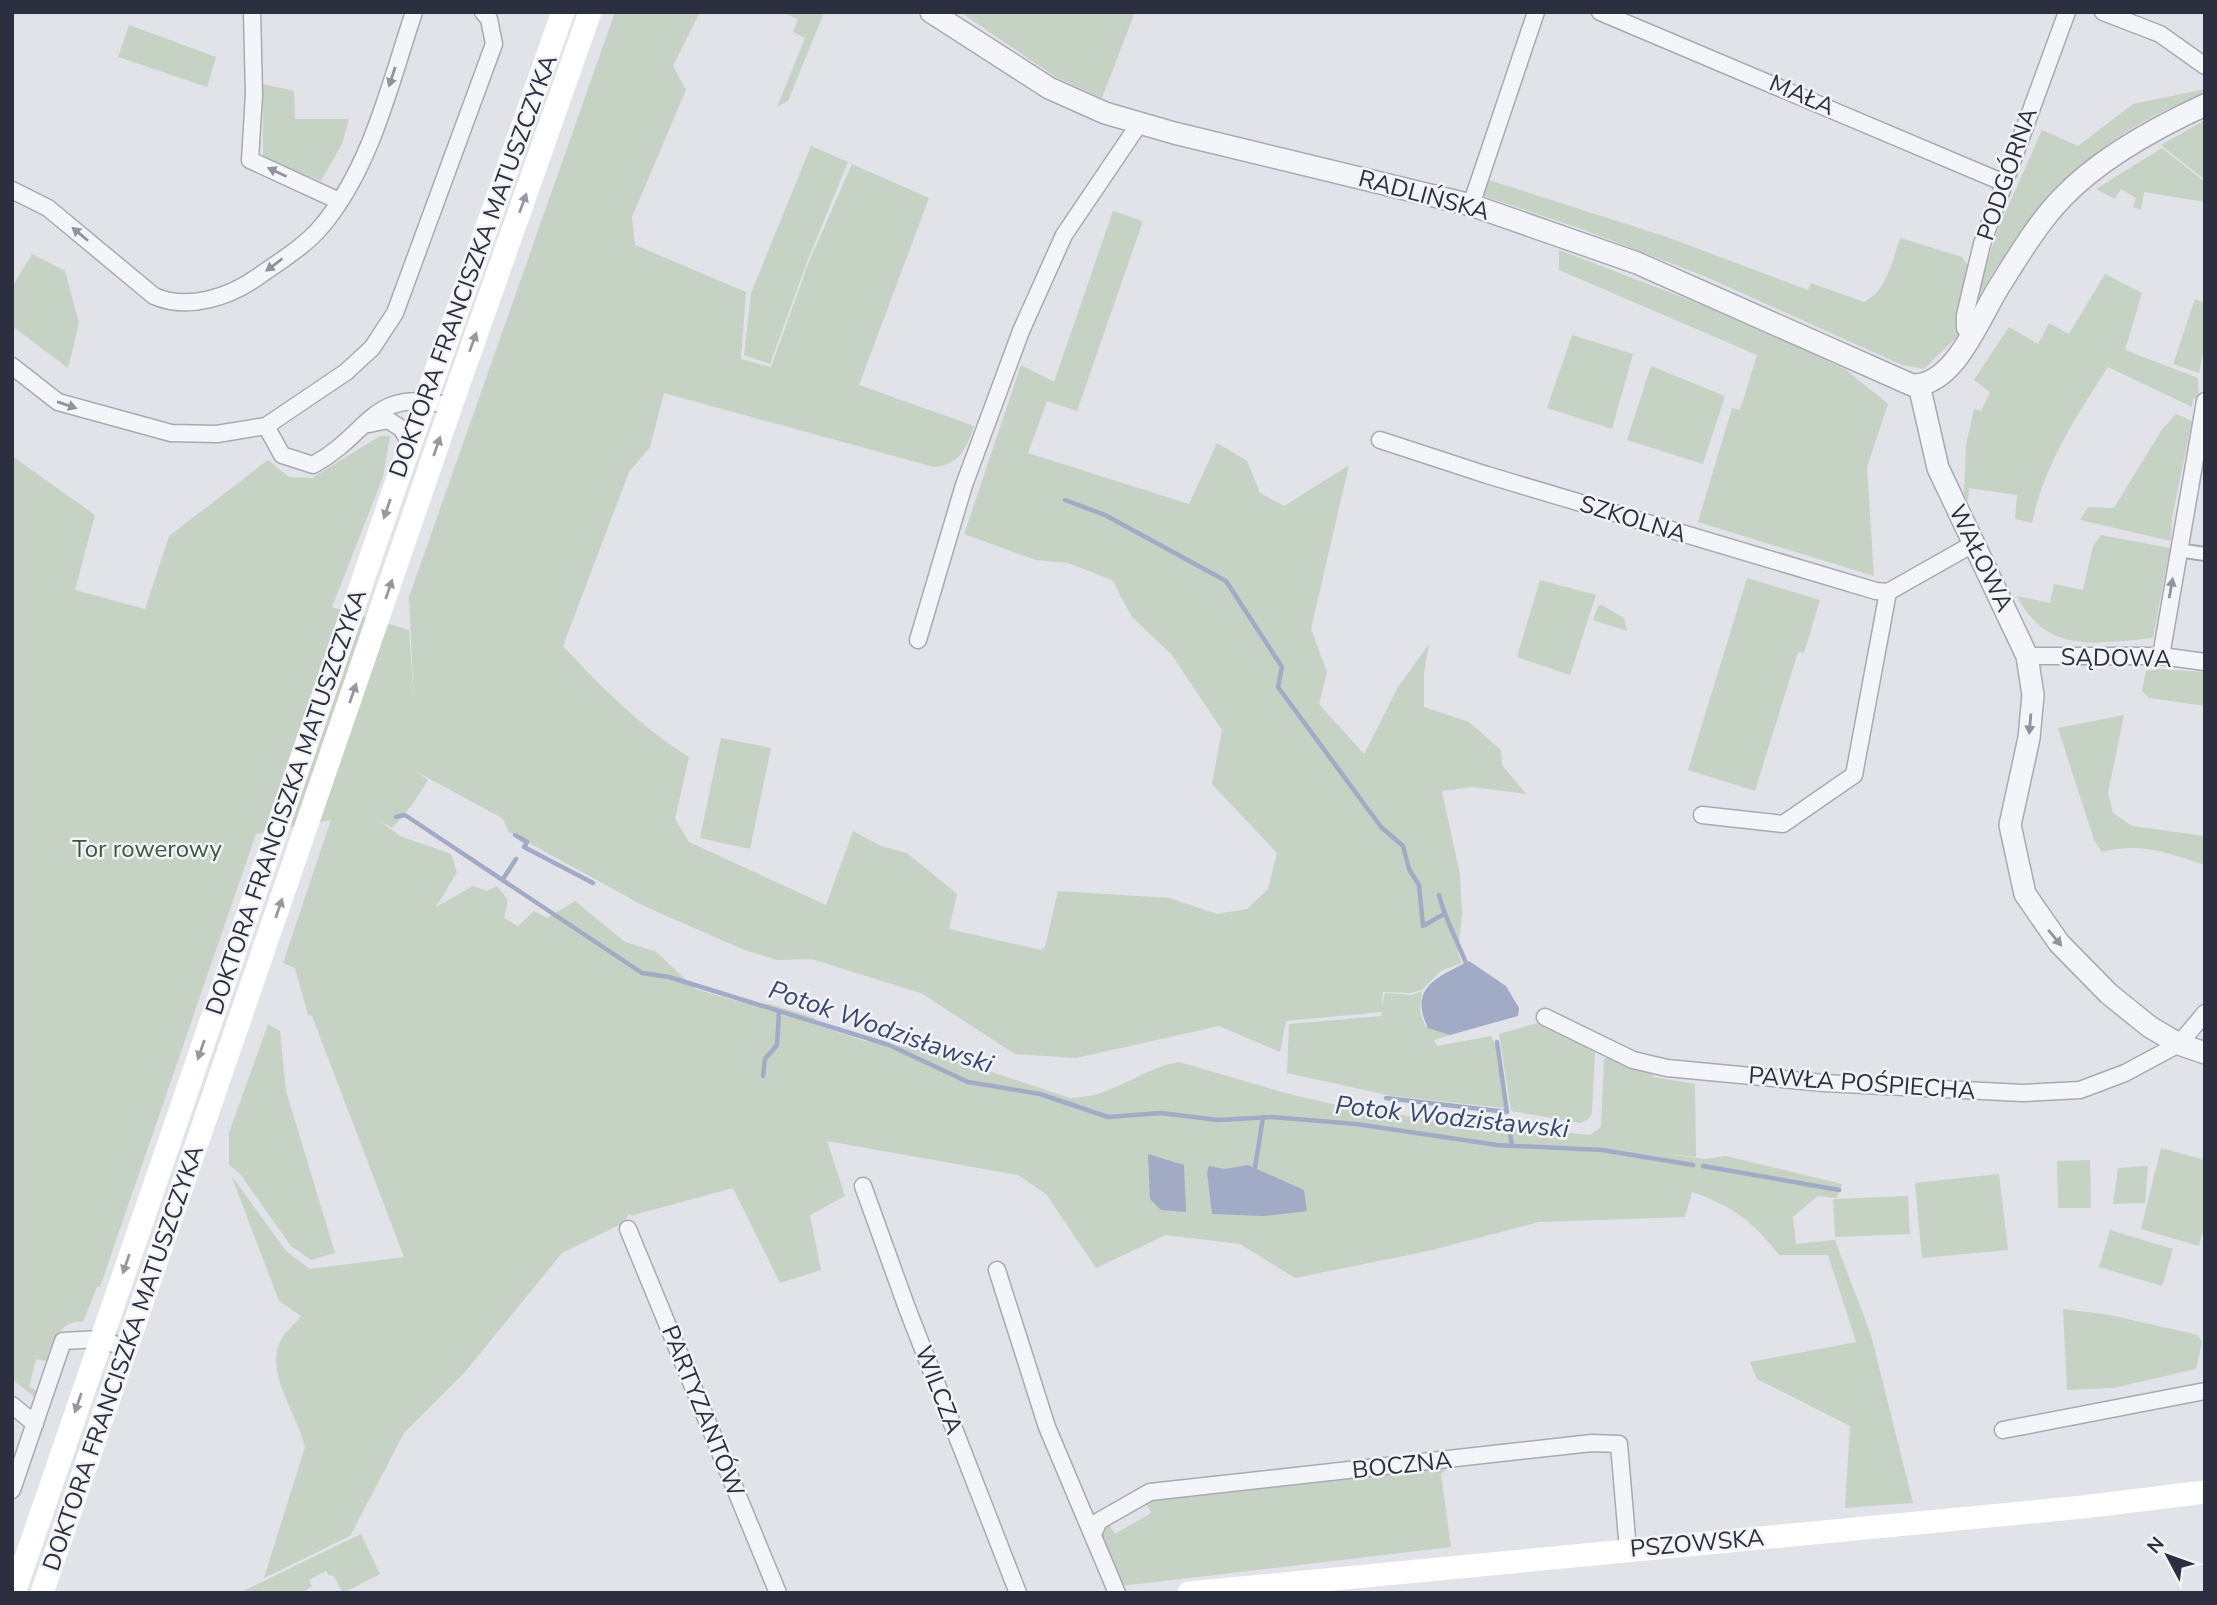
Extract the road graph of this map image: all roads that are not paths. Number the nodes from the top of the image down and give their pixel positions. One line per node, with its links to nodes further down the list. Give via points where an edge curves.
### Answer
1 (252, 12): 16 (street, one-way to 1, via 250,160)
2 (414, 12): 16 (street, one-way to 16, via 365,153)
3 (563, 12): 21 (main road, DOKTORA FRANCISZKA MATUSZCZYKA)
4 (590, 12): 22 (main road, DOKTORA FRANCISZKA MATUSZCZYKA, one-way to 4)
5 (931, 12): 13 (street, RADLIŃSKA, via 1049,88)
6 (1536, 12): 17 (street)
7 (1601, 12): 14 (street, MAŁA)
8 (2067, 12): 14 (street, PODGÓRNA)
9 (2103, 12): 11 (street, via 2160,34)
10 (486, 15): 24 (street, via 494,44 395,313 372,348 346,372)
11 (2205, 66)
12 (2205, 105): 18 (street, via 2148,135 2062,198 2017,258)
13 (1139, 124): 17 (street, RADLIŃSKA); 32 (street, via 1065,235 1021,331 964,485)
14 (2002, 182): 18 (street, PODGÓRNA, via 1965,316)
15 (12, 190): 16 (street, one-way to 15, via 320,230 238,291 199,301 168,302 154,296 48,208)
16 (339, 201)
17 (1471, 205): 20 (street, RADLIŃSKA, via 1637,263 1897,380)
18 (1971, 338): 20 (street, via 1940,375)
19 (12, 366): 24 (street, one-way to 24, via 58,402 185,435)
20 (1919, 385): 28 (street, WAŁOWA, via 1938,468)
21 (426, 400): 22 (street); 25 (street, via 383,408); 27 (main road, DOKTORA FRANCISZKA MATUSZCZYKA)
22 (450, 406): 45 (main road, DOKTORA FRANCISZKA MATUSZCZYKA, one-way to 22)
23 (2204, 411): 29 (street)
24 (266, 426): 25 (street, via 282,455 313,465)
25 (363, 426): 27 (street, via 388,419 402,429)
26 (1380, 440): 31 (street, SZKOLNA, via 1742,552)
27 (410, 444): 44 (main road, DOKTORA FRANCISZKA MATUSZCZYKA, one-way to 44)
28 (1973, 544): 31 (street); 33 (street, WAŁOWA)
29 (2178, 550): 30 (street); 34 (street, one-way to 29)
30 (2205, 554)
31 (1888, 592): 36 (street, via 1854,775 1783,824)
32 (918, 640)
33 (2027, 656): 34 (street, SĄDOWA); 39 (street, WAŁOWA, one-way to 39, via 2033,695 2029,738 2010,825 2025,894 2059,943 2101,987)
34 (2161, 656): 35 (street, SĄDOWA)
35 (2205, 662)
36 (1702, 815)
37 (2205, 1013): 39 (street)
38 (1545, 1017): 39 (street, PAWŁA POŚPIECHA, via 1644,1064 1934,1090 2080,1090 2125,1073)
39 (2179, 1044): 40 (street, WAŁOWA)
40 (2205, 1053)
41 (863, 1186): 58 (street, WILCZA)
42 (628, 1229): 57 (street, PARTYZANTÓW)
43 (997, 1270): 52 (street, via 1048,1427)
44 (100, 1339): 45 (street); 48 (street, via 63,1341); 55 (main road, DOKTORA FRANCISZKA MATUSZCZYKA, one-way to 55)
45 (125, 1348): 56 (main road, DOKTORA FRANCISZKA MATUSZCZYKA)
46 (2205, 1391): 49 (street)
47 (12, 1405): 48 (street)
48 (35, 1424): 50 (street)
49 (2003, 1430)
50 (14, 1479)
51 (2205, 1492): 53 (main road, PSZOWSKA)
52 (1094, 1532): 53 (street, BOCZNA, via 1099,1521 1150,1492 1592,1443 1619,1444); 59 (street)
53 (1628, 1550): 54 (main road, PSZOWSKA)
54 (1191, 1592)
55 (14, 1593)
56 (42, 1593)
57 (778, 1593)
58 (1018, 1593)
59 (1117, 1593)

